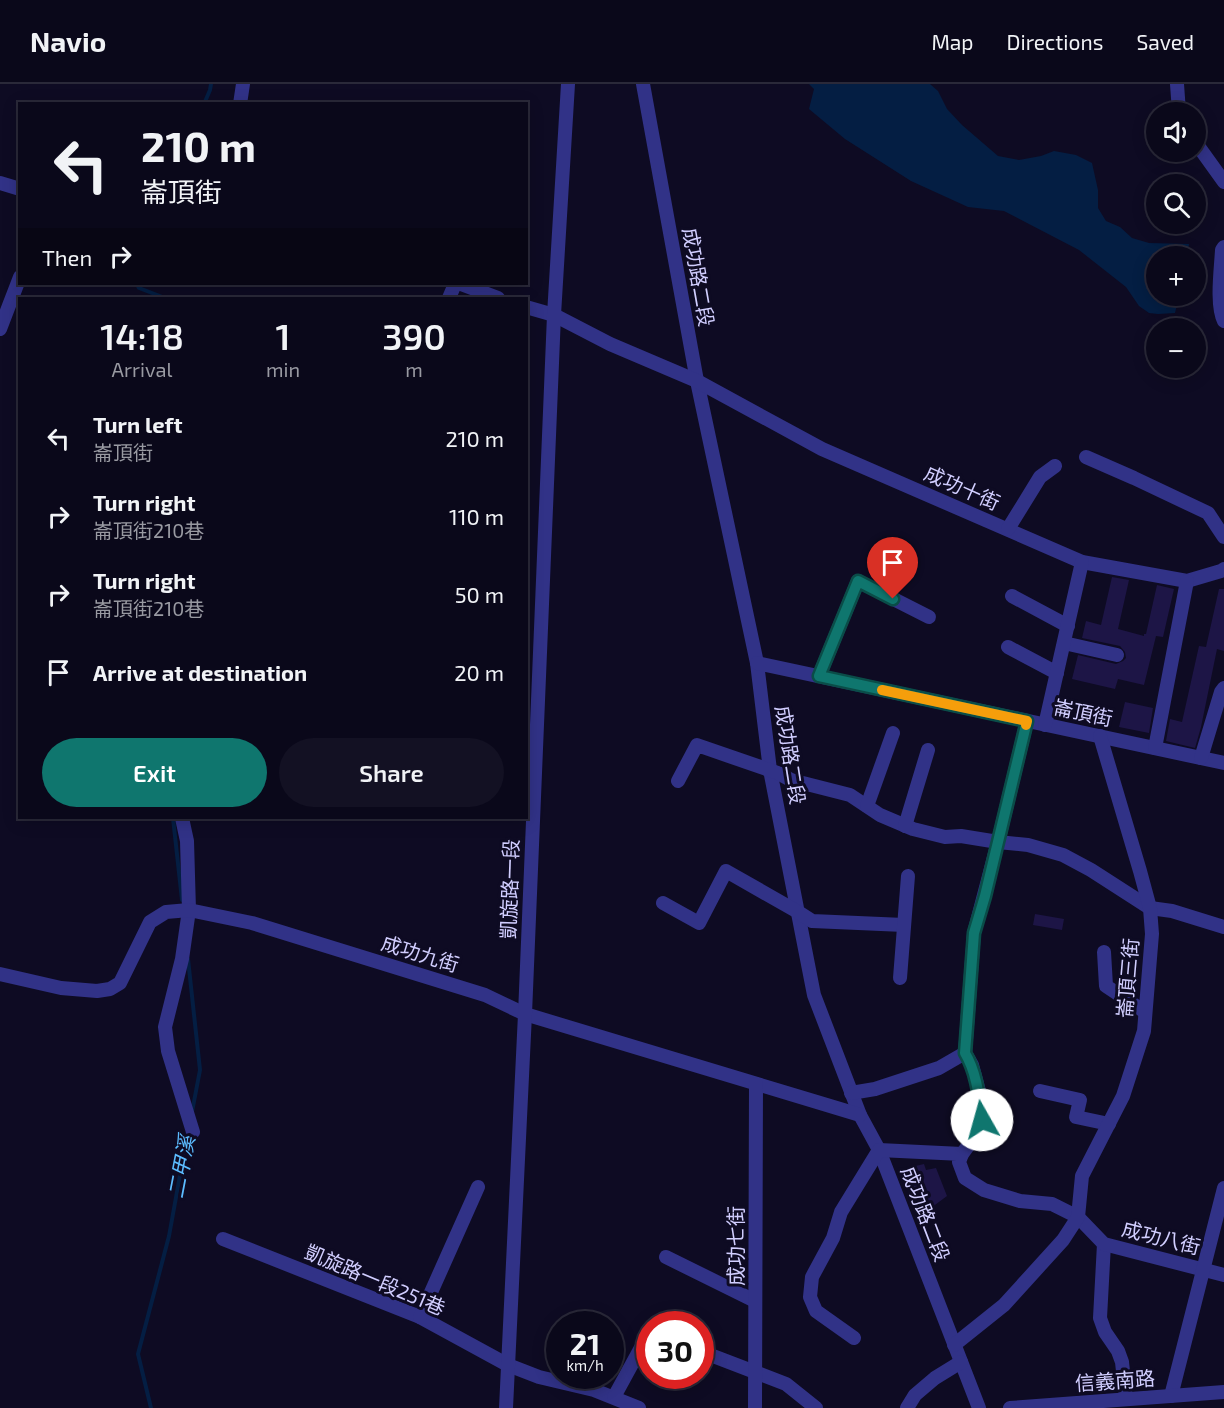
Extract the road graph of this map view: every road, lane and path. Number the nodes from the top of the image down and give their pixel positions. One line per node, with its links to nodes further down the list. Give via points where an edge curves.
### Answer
1 (243, 84): 5 (street)
2 (568, 84): 16 (street, 凱旋路一段)
3 (643, 84): 19 (street, 成功路二段)
4 (1176, 84): 6 (street)
5 (240, 102)
6 (1178, 102)
7 (1206, 157): 8 (street)
8 (1224, 182)
9 (0, 183): 10 (street)
10 (18, 188)
11 (1224, 247): 17 (street, via 1220,307)
12 (18, 282): 18 (street)
13 (463, 285): 14 (street)
14 (495, 297)
15 (528, 308): 16 (street, 成功十街)
16 (554, 315): 19 (street, 成功十街); 62 (street, 凱旋路一段)
17 (1224, 321)
18 (0, 329)
19 (697, 381): 22 (street, 成功十街, via 822,448); 33 (street, 成功路二段)
20 (1086, 457): 23 (street, via 1208,513)
21 (1055, 466): 22 (street, via 1040,477)
22 (1008, 529): 24 (street, 成功十街)
23 (1224, 537)
24 (1082, 562): 26 (street, 成功十街); 29 (street)
25 (1224, 568): 26 (street, 成功十街)
26 (1187, 581): 41 (street)
27 (1012, 596): 29 (street)
28 (929, 617): 35 (street, via 858,581)
29 (1068, 626): 30 (street)
30 (1064, 644): 32 (street); 34 (street)
31 (1008, 647): 34 (street)
32 (1117, 655)
33 (757, 663): 35 (street, 崙頂街); 45 (street, 成功路二段)
34 (1057, 673): 38 (street)
35 (819, 676): 37 (street, 崙頂街)
36 (1224, 688): 43 (street)
37 (1027, 721): 38 (street, 崙頂街); 50 (street)
38 (1045, 724): 40 (street, 崙頂街)
39 (893, 733): 47 (street)
40 (1100, 736): 41 (street, 崙頂街); 53 (street, 崙頂三街)
41 (1155, 748): 43 (street, 崙頂街)
42 (928, 750): 49 (street)
43 (1201, 758): 44 (street, 崙頂街)
44 (1224, 763)
45 (770, 770): 46 (street, via 697,744); 47 (street, via 791,780 850,795); 55 (street, 成功路二段)
46 (678, 781)
47 (867, 806): 49 (street)
48 (182, 819): 54 (street, via 187,841)
49 (905, 826): 50 (street, via 945,837)
50 (998, 842): 53 (street, via 1063,855); 63 (street, via 974,933)
51 (908, 876): 56 (street)
52 (663, 903): 55 (street, via 699,922 726,871)
53 (1150, 908): 57 (street); 61 (street, 崙頂三街, via 1152,934)
54 (189, 910): 59 (street, 成功九街, via 166,912 150,922 120,983 110,989 61,988); 62 (street, 成功九街, via 252,923 485,995); 69 (street, via 165,1027 168,1051)
55 (798, 912): 56 (street, via 812,921); 66 (street, 成功路二段, via 814,995)
56 (904, 924): 60 (street)
57 (1224, 927)
58 (1104, 952): 61 (street, via 1106,986)
59 (0, 974)
60 (900, 978)
61 (1145, 1012): 68 (street, 崙頂三街, via 1144,1031 1123,1096)
62 (525, 1014): 64 (street, 成功九街); 87 (street, 凱旋路一段)
63 (965, 1053): 66 (street, via 939,1068); 71 (street, via 979,1091 982,1120)
64 (756, 1084): 67 (street, 成功九街); 80 (street, 成功七街)
65 (1040, 1091): 68 (street, via 1080,1100 1076,1117)
66 (851, 1093): 67 (street, 成功路二段)
67 (860, 1115): 70 (street, 成功路二段)
68 (1109, 1124): 74 (street, 崙頂三街, via 1082,1176)
69 (193, 1132)
70 (879, 1150): 71 (street); 82 (street, via 841,1212 833,1238 812,1277 810,1298 816,1311); 83 (street, 成功路二段)
71 (962, 1154): 74 (street, 成功八街, via 959,1162 965,1178 984,1190 1020,1201 1052,1204)
72 (478, 1187): 81 (street)
73 (1224, 1188): 78 (street)
74 (1078, 1217): 76 (street, 成功八街); 83 (street, via 1063,1240 1004,1305)
75 (223, 1239): 81 (street, 凱旋路一段251巷)
76 (1104, 1244): 78 (street, 成功八街); 92 (street, via 1100,1318 1122,1362)
77 (666, 1257): 80 (street)
78 (1203, 1269): 79 (street, 成功八街); 90 (street)
79 (1224, 1275)
80 (755, 1301): 88 (street, 成功七街)
81 (420, 1317): 87 (street, 凱旋路一段251巷)
82 (854, 1338)
83 (954, 1345): 86 (street, 成功路二段)
84 (636, 1357): 91 (street)
85 (714, 1357): 88 (street)
86 (961, 1362): 97 (street, via 915,1395); 98 (street, 成功路二段)
87 (508, 1365): 91 (street, 凱旋路一段251巷); 93 (street, 凱旋路一段)
88 (755, 1373): 95 (street, 成功七街); 96 (street, via 786,1384)
89 (1224, 1392): 90 (street, 信義南路)
90 (1171, 1396): 92 (street, 信義南路)
91 (614, 1397): 94 (street, 凱旋路一段251巷)
92 (1126, 1399): 99 (street, 信義南路)
93 (506, 1408)
94 (639, 1408)
95 (755, 1408)
96 (816, 1408)
97 (907, 1408)
98 (979, 1408)
99 (1010, 1408)

